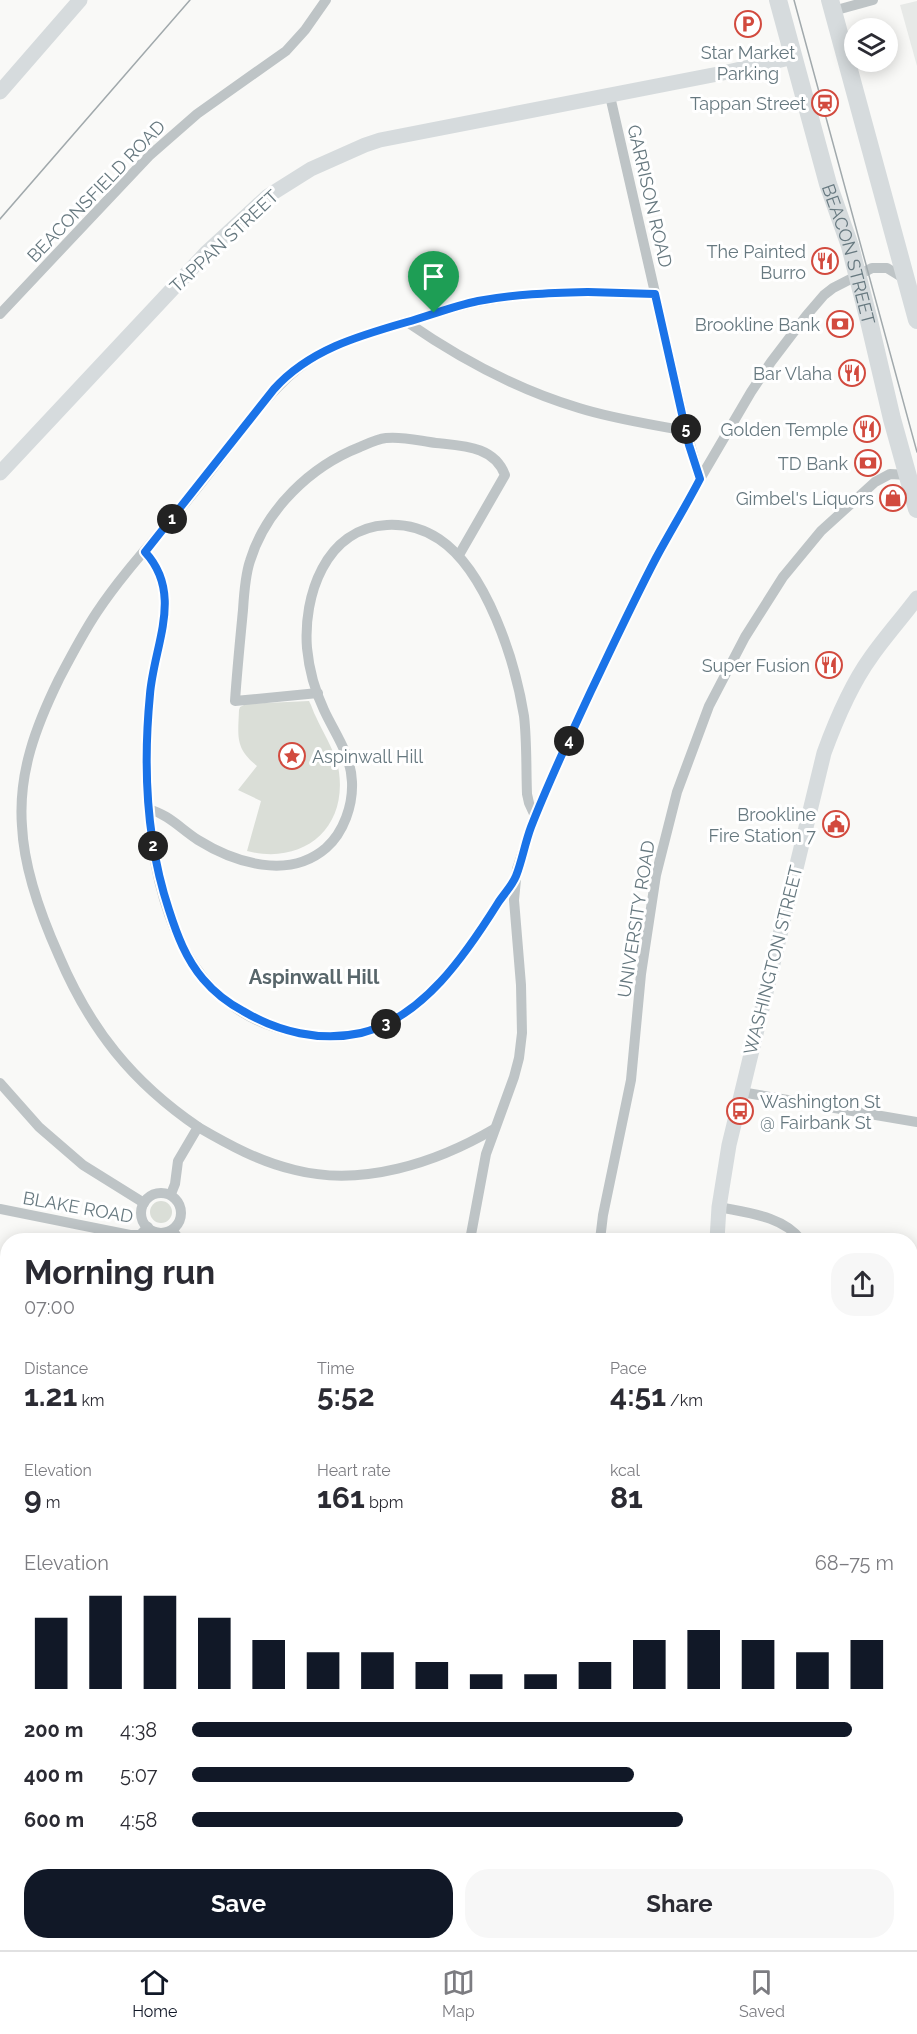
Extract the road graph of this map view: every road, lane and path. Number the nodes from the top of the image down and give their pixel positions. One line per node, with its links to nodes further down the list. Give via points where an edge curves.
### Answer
1 (80, 0): 7 (street)
2 (326, 0): 12 (street, BEACONSFIELD ROAD, via 286,51 203,109 149,156)
3 (778, 0): 6 (main road, BEACON STREET)
4 (873, 0): 5 (street)
5 (831, 6): 10 (main road)
6 (794, 57): 8 (street, TAPPAN STREET); 9 (main road, BEACON STREET)
7 (0, 92)
8 (610, 96): 11 (street, GARRISON ROAD); 16 (street, TAPPAN STREET, via 380,140 289,181 267,196 207,252)
9 (857, 275): 10 (street, via 882,267); 17 (main road, BEACON STREET); 18 (street, via 824,295 806,316 771,362)
10 (906, 279): 13 (main road)
11 (655, 294): 14 (street, via 581,292 492,299); 15 (street, GARRISON ROAD)
12 (0, 314)
13 (917, 320)
14 (407, 322): 15 (street, via 461,356 547,397 602,414); 20 (street, via 332,347 288,375)
15 (686, 431): 18 (street, GARRISON ROAD)
16 (0, 473)
17 (908, 474): 19 (main road, BEACON STREET); 42 (street, UNIVERSITY ROAD, via 890,474 875,482 821,531 783,577 745,637 709,706 677,792 656,875 631,1080)
18 (700, 479): 25 (street, via 621,627)
19 (917, 509)
20 (145, 552): 24 (street, via 161,579 166,601 150,693); 30 (street, via 97,611 48,702 24,771 22,831 48,930 87,1012 109,1046 142,1083)
21 (459, 555): 23 (street, via 429,533 401,525 367,528 339,546 326,560 308,607 308,656); 23 (street, via 505,476 498,462 482,451 388,438 337,457 294,490 261,532 249,562 235,701); 25 (street, via 482,591 509,656 524,717 527,794)
22 (917, 598): 28 (street, WASHINGTON STREET, via 860,674 829,739)
23 (318, 693): 24 (street, via 348,757 352,788 341,829 318,854 290,864 251,863 213,848 162,813)
24 (148, 809): 26 (street, via 162,888 193,966 231,1004 268,1024 300,1034 362,1033 412,1008 452,967)
25 (536, 816): 26 (street)
26 (516, 876): 31 (street, via 514,906 522,1033 516,1070)
27 (0, 1083): 33 (street, via 39,1127 83,1165)
28 (741, 1092): 29 (street); 34 (street, WASHINGTON STREET)
29 (917, 1122)
30 (198, 1127): 31 (street, via 278,1165 303,1172 348,1175 417,1163); 32 (street, via 179,1159)
31 (494, 1129): 41 (street)
32 (171, 1194): 33 (street, via 153,1194); 37 (street, via 182,1213)
33 (144, 1203): 36 (street, via 141,1216)
34 (719, 1207): 43 (street, WASHINGTON STREET); 44 (street, via 765,1217)
35 (0, 1209): 38 (street, BLAKE ROAD)
36 (148, 1227): 37 (street, via 159,1233); 39 (street, BLAKE ROAD)
37 (172, 1230): 40 (street)
38 (120, 1233)
39 (142, 1233)
40 (174, 1233)
41 (471, 1233)
42 (601, 1233)
43 (717, 1233)
44 (795, 1233)

